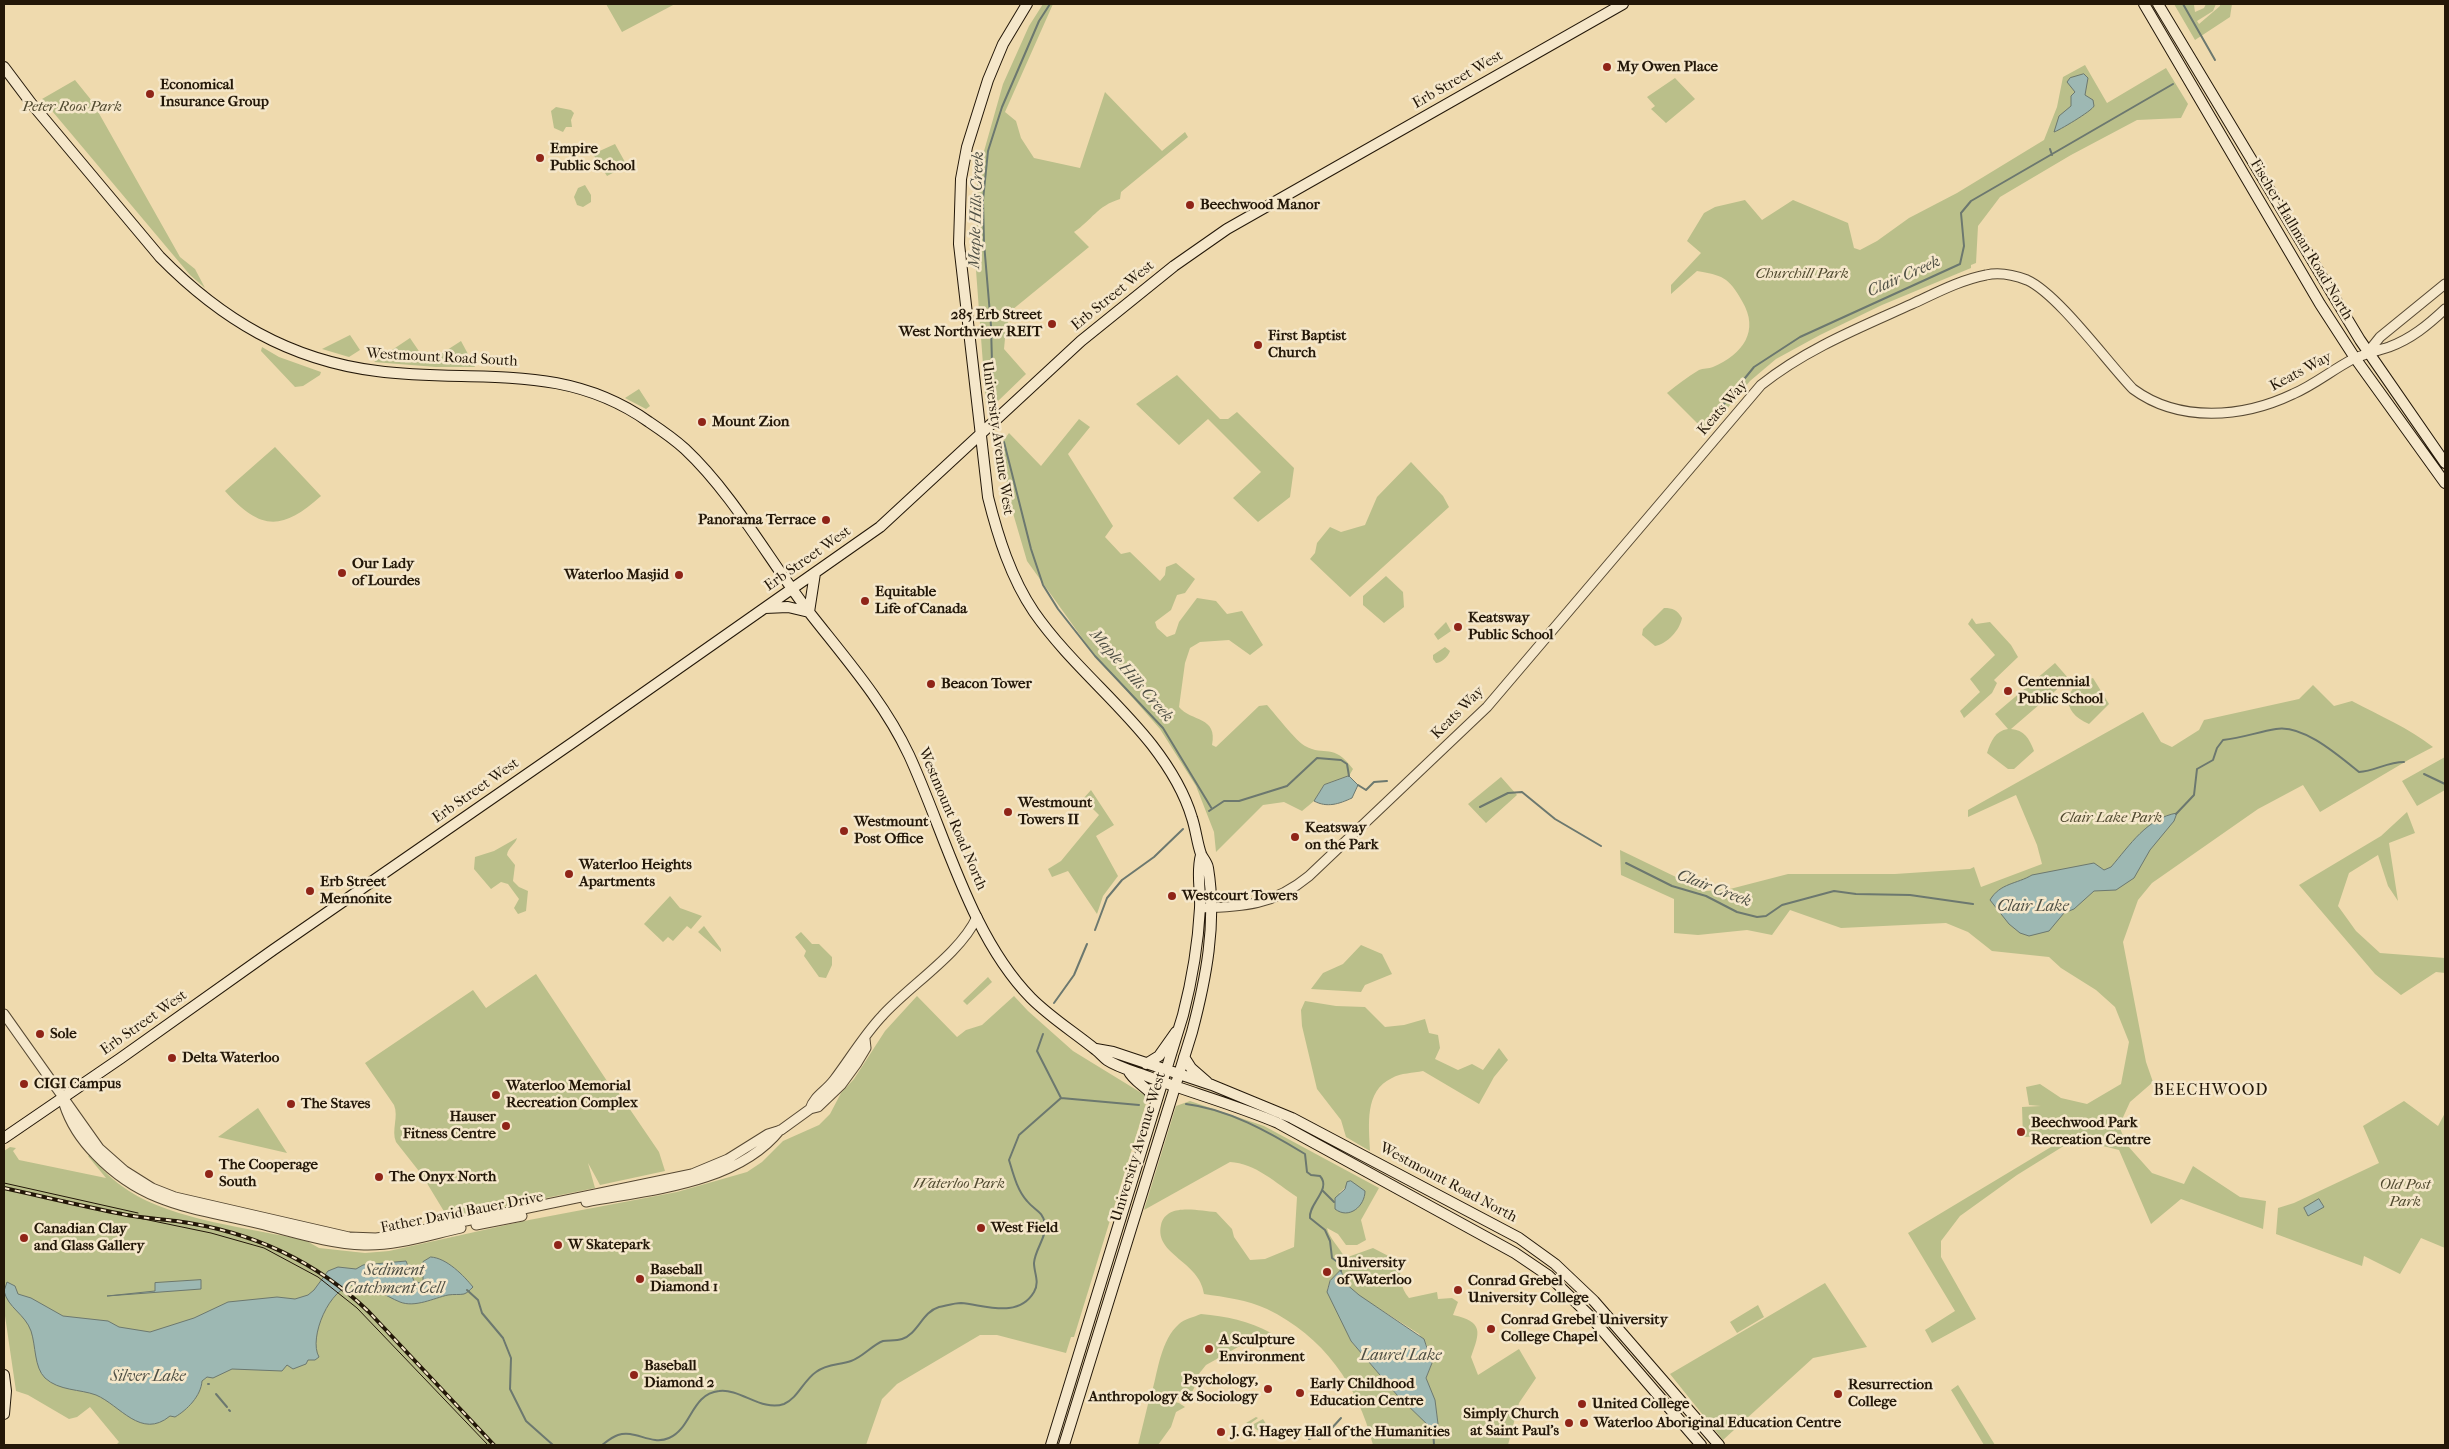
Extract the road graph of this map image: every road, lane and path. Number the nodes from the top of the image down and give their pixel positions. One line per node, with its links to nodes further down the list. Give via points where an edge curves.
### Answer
1 (1028, 4): 10 (main road, University Avenue West, via 1002,44 988,80 967,147 962,179 959,244)
2 (1623, 4): 10 (main road, Erb Street West, via 1222,233 1168,270 1081,341)
3 (2144, 4): 9 (main road, Fischer-Hallman Road North)
4 (2158, 4): 8 (main road, Fischer-Hallman Road North)
5 (5, 68): 14 (main road, Westmount Road South, via 160,257 243,326 286,347 347,366 406,374 536,378 604,398 646,419 684,448 713,479)
6 (2445, 284): 8 (street, Keats Way, via 2380,337)
7 (2445, 309): 8 (street, Keats Way, via 2425,328 2404,340)
8 (2368, 352): 9 (street, Keats Way); 11 (main road, Fischer-Hallman Road North)
9 (2355, 358): 12 (main road, Fischer-Hallman Road North); 17 (street, Keats Way, via 2275,402 2223,413 2203,414 2184,410 2145,398 2038,286 2002,274 1988,274 1960,282 1838,337 1781,369 1761,385 1487,707 1309,876 1270,900 1237,907)
10 (979, 435): 13 (main road, Erb Street West, via 880,527); 17 (main road, University Avenue West, via 997,533 1019,586 1034,612 1062,647 1152,745 1171,772 1192,815 1201,855 1198,866)
11 (2445, 463)
12 (2445, 484)
13 (815, 572): 14 (main road, Erb Street West); 16 (main road)
14 (792, 589): 15 (main road, Erb Street West); 16 (main road, Westmount Road North)
15 (765, 608): 16 (main road, via 788,607); 30 (main road, Erb Street West)
16 (809, 612): 18 (main road, Westmount Road North, via 878,701 899,735)
17 (1205, 908): 20 (main road, University Avenue West); 22 (main road, University Avenue West, via 1210,940 1204,982)
18 (977, 917): 21 (main road, Westmount Road North, via 997,956 1021,987 1053,1018); 30 (street, Father David Bauer Drive, via 965,937 880,1017 865,1039 866,1048 840,1085 818,1107 810,1109 781,1130 768,1134 728,1159 692,1174 398,1235 363,1238 332,1234 202,1204 152,1188 113,1162)
19 (4, 1014): 30 (street, Father David Bauer Drive)
20 (1180, 1027): 23 (main road, via 1159,1056); 25 (main road, University Avenue West)
21 (1095, 1049): 23 (main road, Westmount Road North); 24 (main road, Westmount Road North, via 1108,1061)
22 (1184, 1057): 26 (main road, University Avenue West); 28 (main road, via 1191,1068)
23 (1146, 1064): 25 (main road, Westmount Road North)
24 (1127, 1069): 27 (main road, Westmount Road North); 31 (main road)
25 (1166, 1072): 26 (main road, Westmount Road North); 27 (main road, University Avenue West)
26 (1178, 1075): 28 (main road, Westmount Road North); 29 (main road, University Avenue West)
27 (1162, 1082): 29 (main road, Westmount Road North); 31 (main road, University Avenue West)
28 (1212, 1085): 38 (main road, Westmount Road North, via 1292,1118 1519,1238 1555,1264 1594,1301)
29 (1174, 1086): 36 (main road, University Avenue West); 37 (main road, Westmount Road North, via 1278,1123 1515,1253 1549,1276 1590,1316)
30 (62, 1099): 32 (main road, Erb Street West)
31 (1156, 1100): 35 (main road, University Avenue West)
32 (4, 1138)
33 (4, 1375): 34 (main road)
34 (4, 1414)
35 (1051, 1445)
36 (1064, 1445)
37 (1701, 1445)
38 (1719, 1445)

